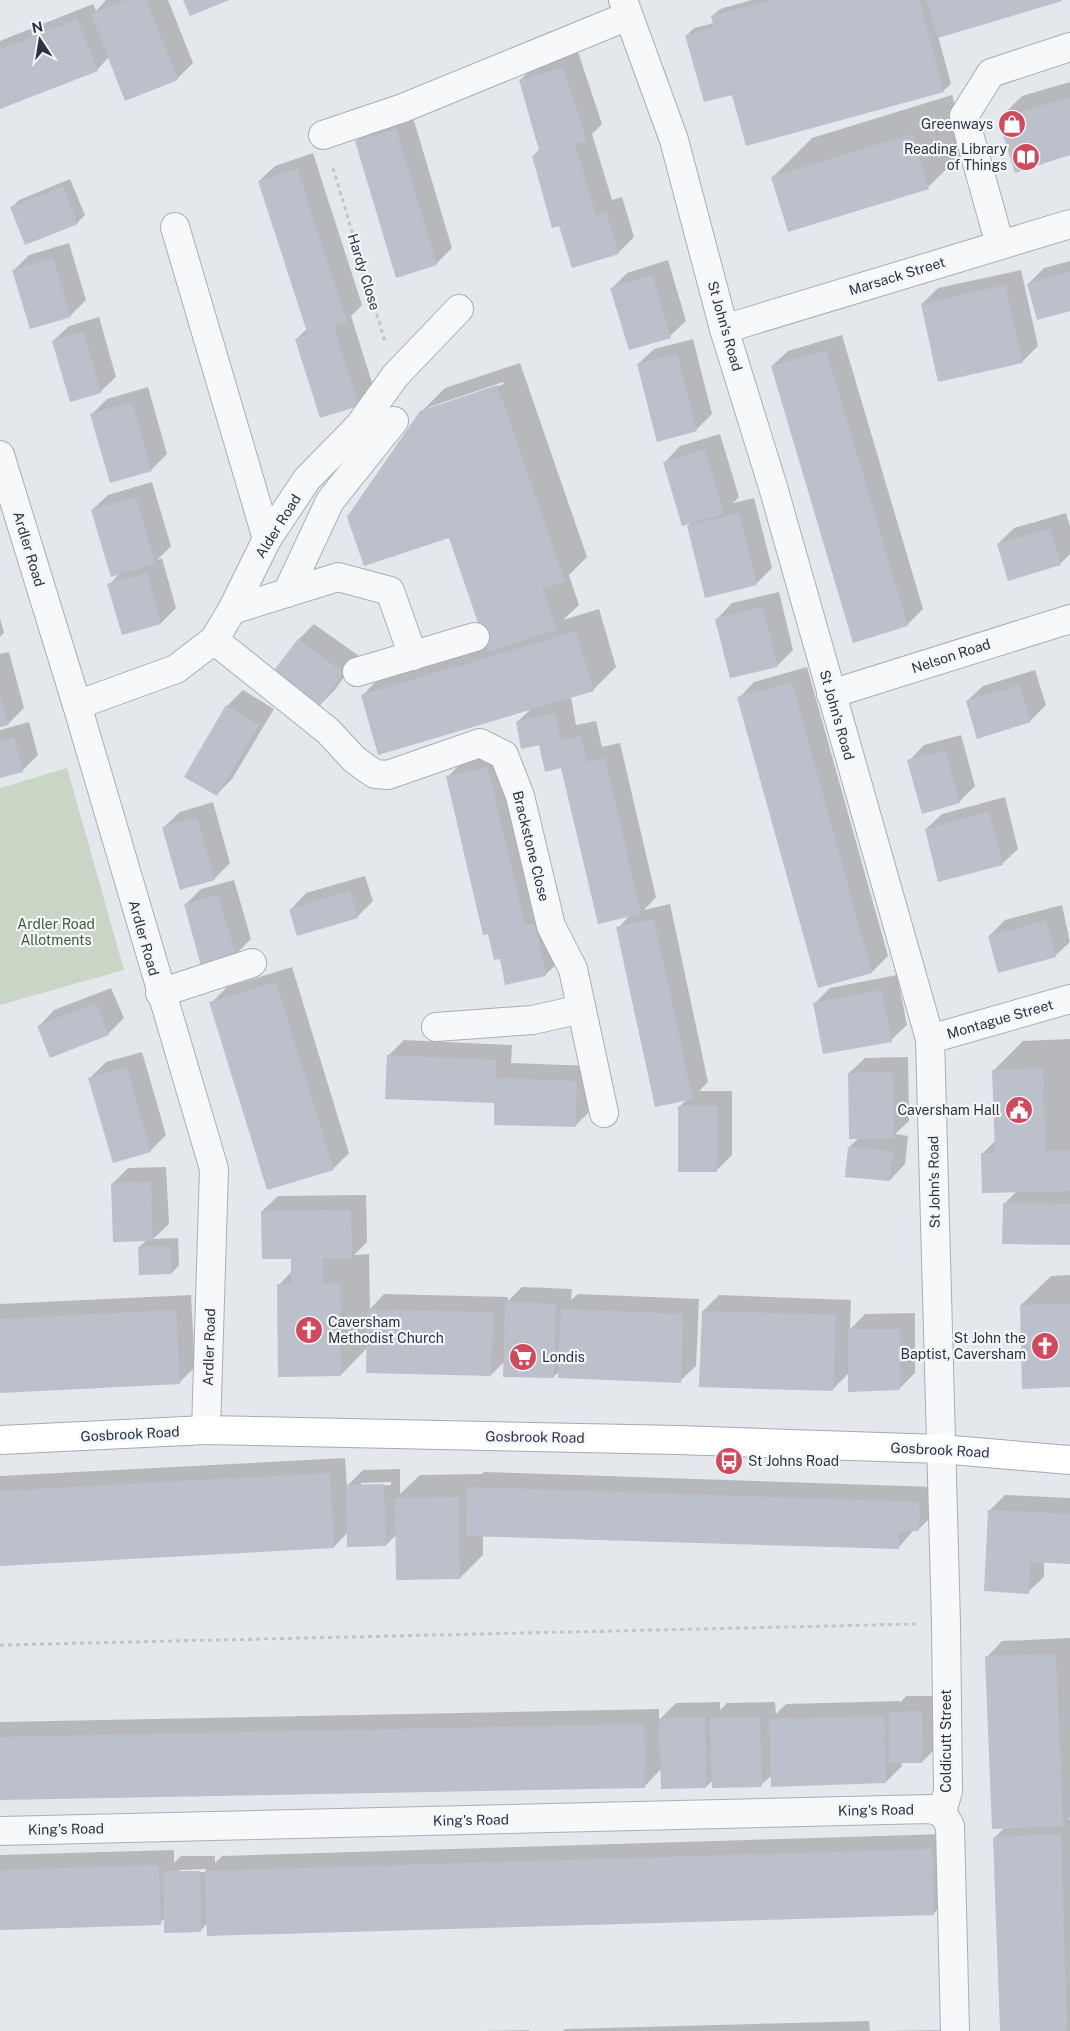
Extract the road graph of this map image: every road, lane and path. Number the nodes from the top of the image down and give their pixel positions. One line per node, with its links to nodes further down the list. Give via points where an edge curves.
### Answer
1 (625, 8): 3 (street, via 403,108); 9 (street, St John's Road, via 674,140)
2 (1070, 47): 7 (street, via 991,73 964,116)
3 (324, 135)
4 (333, 168): 10 (path, Hardy Close)
5 (1070, 224): 7 (street, Marsack Street)
6 (175, 227): 13 (street)
7 (1000, 245): 9 (street, Marsack Street)
8 (459, 309): 10 (street, Alder Road)
9 (724, 329): 21 (street, St John's Road, via 774,487)
10 (395, 376): 13 (street, Alder Road, via 359,426 307,479)
11 (394, 421): 14 (street, via 330,501)
12 (0, 455): 22 (street, Ardler Road)
13 (266, 539): 15 (street, Alder Road)
14 (287, 593): 15 (street); 19 (street, via 338,577 390,591)
15 (232, 610): 18 (street, Alder Road)
16 (1070, 619): 21 (street, Nelson Road)
17 (475, 638): 19 (street)
18 (214, 640): 22 (street, Alder Road, via 176,669); 26 (street, Brackstone Close, via 328,731 354,759 375,774 388,775 480,742 504,755 520,796 551,926 573,969)
19 (413, 656): 20 (street)
20 (357, 672)
21 (831, 694): 28 (street, St John's Road)
22 (77, 705): 24 (street, Ardler Road)
23 (252, 963): 24 (street)
24 (160, 992): 30 (street, Ardler Road, via 214,1169)
25 (1070, 999): 28 (street, Montague Street)
26 (581, 1009): 27 (street, via 533,1020); 29 (street, Brackstone Close)
27 (436, 1027)
28 (930, 1038): 32 (street, St John's Road)
29 (604, 1112)
30 (206, 1430): 31 (main road, Gosbrook Road); 32 (main road, Gosbrook Road)
31 (0, 1440)
32 (940, 1449): 33 (main road, Gosbrook Road); 34 (street, Coldicutt Street)
33 (1070, 1460)
34 (946, 1623): 35 (path); 36 (street, Coldicutt Street, via 948,1791)
35 (0, 1645)
36 (942, 1812): 37 (street, King's Road, via 929,1809); 38 (street, Coldicutt Street, via 950,1826)
37 (0, 1831)
38 (955, 2031)

